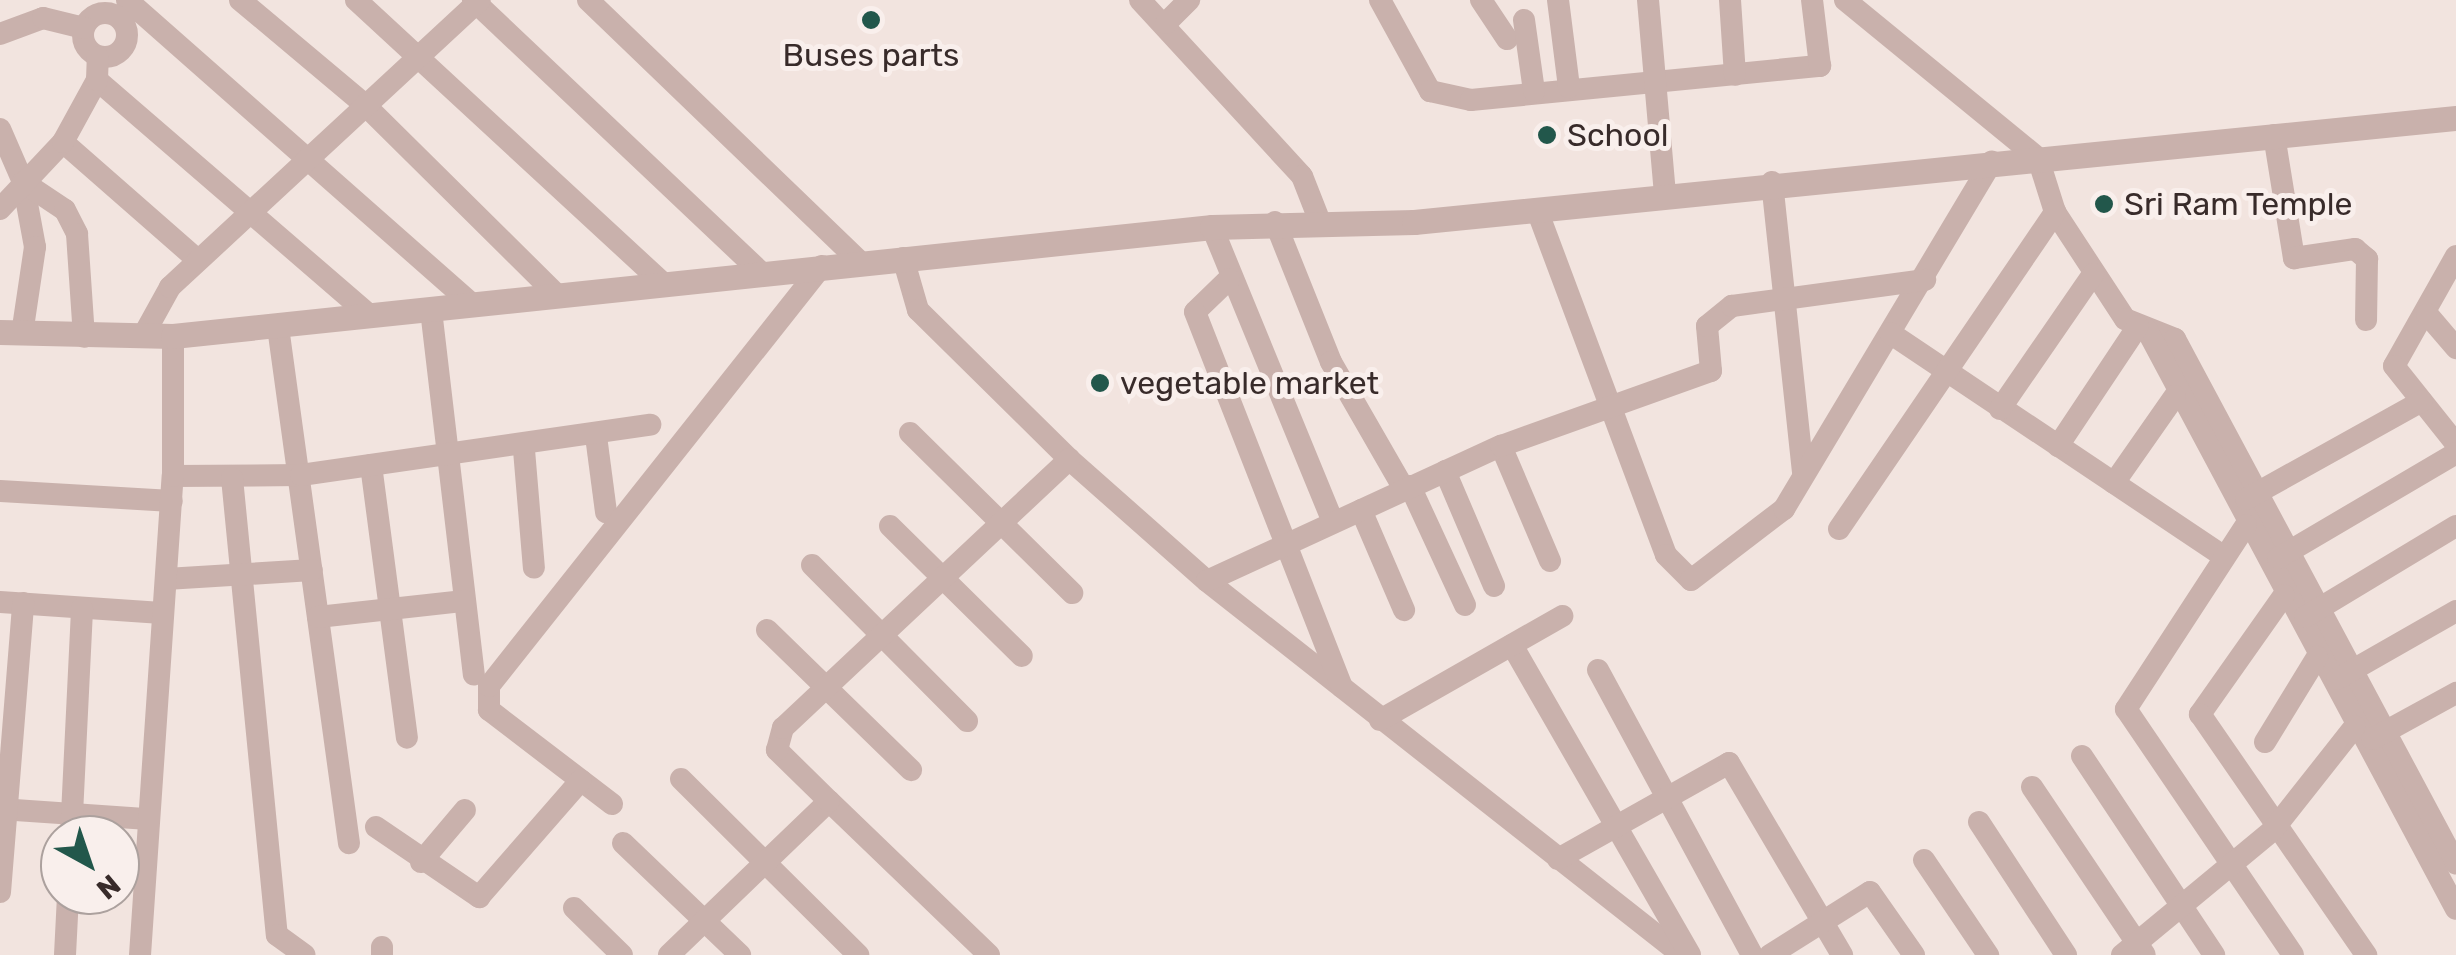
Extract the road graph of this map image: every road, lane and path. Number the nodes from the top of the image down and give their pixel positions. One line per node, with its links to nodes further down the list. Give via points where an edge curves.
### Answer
1 (240, 0): 26 (street)
2 (356, 0): 20 (street)
3 (588, 0): 47 (street)
4 (1140, 0): 16 (street)
5 (1189, 0): 16 (street)
6 (1380, 0): 25 (street, via 1441,98)
7 (1481, 0): 19 (street)
8 (1558, 0): 24 (street)
9 (1648, 0): 23 (street)
10 (1730, 0): 22 (street)
11 (1812, 0): 22 (street, via 1820,66)
12 (477, 1): 20 (street); 49 (street)
13 (116, 4): 17 (street); 21 (street, via 127,42); 31 (street)
14 (1861, 5): 32 (street)
15 (1524, 20): 25 (street)
16 (1166, 23): 42 (street, via 1302,176)
17 (84, 28): 18 (street, via 43,18); 21 (street)
18 (0, 34)
19 (1507, 39)
20 (418, 55): 26 (street); 53 (street)
21 (98, 68): 30 (street); 37 (street)
22 (1736, 75): 23 (street)
23 (1652, 82): 24 (street); 36 (street)
24 (1569, 87): 25 (street)
25 (1534, 91)
26 (365, 104): 31 (street); 54 (street)
27 (2456, 118): 28 (street)
28 (2274, 135): 32 (street); 60 (street, via 2294,258 2355,248 2367,260)
29 (2, 140): 34 (street)
30 (64, 142): 34 (street); 46 (street)
31 (311, 155): 37 (street); 55 (street)
32 (2038, 158): 33 (street); 40 (street)
33 (1992, 160): 35 (street); 52 (street)
34 (23, 182): 38 (street); 63 (street, via 35,247); 67 (street, via 65,210 77,234)
35 (1772, 182): 36 (street); 56 (street)
36 (1665, 194): 39 (street)
37 (250, 208): 46 (street); 59 (street)
38 (0, 209)
39 (1537, 210): 42 (street); 72 (street)
40 (2055, 212): 50 (street); 69 (street)
41 (1275, 222): 42 (street); 43 (street); 91 (street, via 1332,362)
42 (1320, 222)
43 (1212, 227): 45 (street); 51 (street)
44 (2456, 256): 58 (street)
45 (903, 258): 47 (street); 83 (street, via 918,310)
46 (198, 260): 65 (street, via 155,306)
47 (860, 262): 48 (street)
48 (822, 266): 49 (street); 147 (street, via 489,686 489,710)
49 (762, 273): 53 (street)
50 (2093, 274): 62 (street); 73 (street)
51 (1230, 279): 98 (street); 103 (street, via 1196,312)
52 (1925, 280): 56 (street); 64 (street)
53 (664, 284): 54 (street)
54 (558, 296): 55 (street)
55 (469, 301): 57 (street)
56 (1781, 301): 72 (street, via 1716,314 1707,326 1712,370); 86 (street)
57 (431, 310): 59 (street); 82 (street)
58 (2426, 314): 68 (street); 71 (street, via 2394,366)
59 (370, 316): 61 (street)
60 (2366, 320)
61 (278, 327): 66 (street); 88 (street)
62 (2142, 328): 70 (street); 79 (street); 93 (street, via 2175,339)
63 (11, 333): 67 (street)
64 (1890, 333): 69 (street); 86 (street)
65 (142, 336): 66 (street); 67 (street)
66 (173, 336): 87 (street)
67 (84, 337)
68 (2456, 348)
69 (1945, 372): 73 (street); 102 (street)
70 (2175, 396): 90 (street); 97 (street)
71 (2422, 401): 77 (street); 93 (street)
72 (1605, 407): 78 (street); 86 (street, via 1666,555 1691,580 1784,509)
73 (2000, 409): 79 (street)
74 (650, 425): 76 (street)
75 (910, 433): 100 (street)
76 (596, 436): 80 (street); 96 (street)
77 (2456, 444)
78 (1500, 446): 85 (street); 106 (street)
79 (2058, 446): 90 (street)
80 (524, 450): 82 (street); 108 (street)
81 (2456, 453): 105 (street)
82 (448, 458): 84 (street); 117 (street)
83 (1069, 459): 100 (street); 112 (street)
84 (371, 465): 88 (street); 122 (street)
85 (1445, 471): 91 (street); 114 (street)
86 (1803, 472)
87 (174, 476): 89 (street); 94 (street)
88 (301, 476): 89 (street); 109 (street)
89 (232, 478): 110 (street)
90 (2114, 483): 104 (street)
91 (1407, 487): 95 (street); 119 (street)
92 (0, 491): 94 (street)
93 (2258, 492): 97 (street); 105 (street)
94 (172, 501): 111 (street)
95 (1361, 510): 98 (street); 121 (street)
96 (606, 512)
97 (2241, 515): 104 (street); 105 (street)
98 (1332, 522): 103 (street)
99 (890, 526): 113 (street)
100 (1006, 526): 113 (street); 115 (street)
101 (2456, 526): 125 (street)
102 (1839, 529)
103 (1281, 546): 112 (street); 137 (street)
104 (2224, 557): 169 (street, via 2126,709)
105 (2278, 559): 116 (street); 125 (street)
106 (1550, 561)
107 (812, 564): 129 (street)
108 (534, 568)
109 (312, 570): 110 (street); 127 (street)
110 (244, 574): 111 (street); 180 (street, via 276,935)
111 (166, 579): 123 (street)
112 (1206, 581): 137 (street)
113 (947, 583): 129 (street); 131 (street)
114 (1494, 586)
115 (1072, 593)
116 (2284, 595): 125 (street); 161 (street, via 2200,714)
117 (464, 600): 122 (street); 134 (street)
118 (12, 602): 120 (street); 152 (street)
119 (1465, 606)
120 (82, 608): 123 (street); 154 (street)
121 (1404, 610)
122 (390, 611): 127 (street); 142 (street)
123 (162, 613): 157 (street)
124 (2455, 613): 135 (street)
125 (2308, 614): 132 (street); 135 (street)
126 (1562, 616): 130 (street)
127 (318, 618): 162 (street)
128 (767, 630): 136 (street)
129 (886, 638): 136 (street); 140 (street)
130 (1512, 645): 139 (street); 159 (street)
131 (1022, 656)
132 (2317, 658): 135 (street); 143 (street)
133 (1598, 670): 149 (street)
134 (474, 674)
135 (2341, 676): 141 (street)
136 (827, 686): 145 (street); 150 (street, via 783,728 777,750)
137 (1343, 690): 139 (street)
138 (2456, 692): 141 (street)
139 (1380, 720): 164 (street)
140 (967, 721)
141 (2367, 734): 161 (street); 167 (street); 173 (street)
142 (406, 738)
143 (2265, 742)
144 (2082, 756): 172 (street)
145 (911, 770)
146 (682, 779): 168 (street)
147 (581, 780): 151 (street); 166 (street, via 479,897)
148 (2032, 787): 177 (street)
149 (1665, 798): 159 (street); 176 (street, via 1720,763 1737,767); 188 (street)
150 (829, 802): 168 (street); 185 (street)
151 (612, 804)
152 (3, 809): 155 (street); 170 (street)
153 (465, 810): 166 (street)
154 (71, 815)
155 (40, 817)
156 (140, 819): 157 (street)
157 (145, 819): 179 (street)
158 (1979, 822): 193 (street)
159 (1618, 824): 164 (street); 187 (street)
160 (376, 827): 166 (street)
161 (2273, 830): 169 (street); 196 (street)
162 (348, 843)
163 (623, 843): 175 (street)
164 (1558, 859): 186 (street)
165 (1924, 860): 192 (street)
166 (422, 862)
167 (2456, 864)
168 (767, 865): 175 (street); 184 (street)
169 (2228, 868): 172 (street); 195 (street)
170 (0, 892)
171 (574, 908): 181 (street)
172 (2182, 908): 177 (street); 194 (street)
173 (2456, 909)
174 (67, 915): 178 (street)
175 (707, 921): 182 (street); 183 (street)
176 (1821, 923): 189 (street); 190 (street); 191 (street, via 1870,892)
177 (2135, 951)
178 (65, 955)
179 (140, 955)
180 (305, 955)
181 (622, 955)
182 (669, 955)
183 (740, 955)
184 (858, 955)
185 (988, 955)
186 (1682, 955)
187 (1690, 955)
188 (1752, 955)
189 (1770, 955)
190 (1842, 955)
191 (1914, 955)
192 (1988, 955)
193 (2066, 955)
194 (2214, 955)
195 (2293, 955)
196 (2366, 955)

